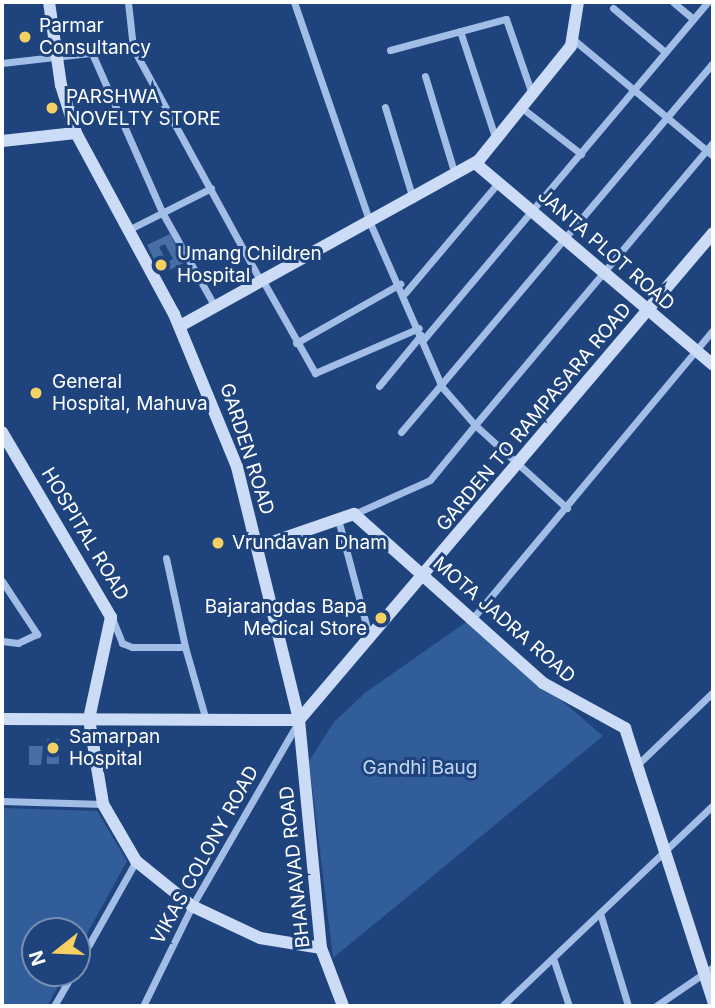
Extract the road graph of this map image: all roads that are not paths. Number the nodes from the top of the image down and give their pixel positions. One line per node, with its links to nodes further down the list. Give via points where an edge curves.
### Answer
1 (49, 2): 15 (main road, GARDEN ROAD)
2 (128, 2): 11 (street)
3 (294, 2): 38 (street)
4 (578, 2): 10 (main road)
5 (673, 2): 8 (street)
6 (708, 2): 8 (street)
7 (613, 8): 14 (street)
8 (694, 19): 14 (street)
9 (460, 30): 12 (street); 20 (street, via 509,20); 26 (street)
10 (574, 40): 19 (street); 20 (main road)
11 (133, 48): 13 (street); 34 (street)
12 (390, 50)
13 (91, 51): 15 (street); 37 (street)
14 (665, 52): 19 (street)
15 (55, 57): 16 (street); 24 (main road, GARDEN ROAD)
16 (2, 63)
17 (713, 64): 23 (street)
18 (425, 76): 32 (street)
19 (634, 88): 23 (street); 29 (street)
20 (532, 95): 22 (main road)
21 (385, 107): 35 (street)
22 (522, 108): 26 (main road); 29 (street)
23 (667, 117): 28 (street); 41 (street)
24 (76, 133): 25 (main road); 39 (main road, GARDEN ROAD)
25 (2, 141)
26 (496, 141): 31 (main road)
27 (713, 142): 28 (street)
28 (706, 150): 30 (street); 42 (street)
29 (581, 154): 36 (street)
30 (713, 156)
31 (475, 163): 32 (main road); 33 (main road, JANTA PLOT ROAD)
32 (455, 176): 35 (main road)
33 (498, 183): 36 (main road, JANTA PLOT ROAD); 45 (street)
34 (211, 188): 37 (street); 43 (street)
35 (413, 199): 38 (main road)
36 (532, 210): 41 (main road, JANTA PLOT ROAD); 50 (street)
37 (162, 212): 39 (street); 46 (street)
38 (370, 223): 43 (main road); 44 (street)
39 (128, 230): 48 (main road, GARDEN ROAD)
40 (713, 233): 47 (main road, GARDEN TO RAMPASARA ROAD)
41 (567, 242): 42 (main road, JANTA PLOT ROAD); 55 (street)
42 (604, 273): 47 (main road, JANTA PLOT ROAD); 56 (street)
43 (262, 282): 46 (main road); 51 (street)
44 (400, 284): 45 (street); 51 (street)
45 (405, 293): 50 (street)
46 (215, 307): 48 (main road)
47 (647, 311): 52 (main road, JANTA PLOT ROAD); 59 (main road, GARDEN TO RAMPASARA ROAD)
48 (180, 326): 63 (main road, GARDEN ROAD, via 224,427)
49 (713, 330): 52 (street)
50 (421, 334): 51 (street, via 318,374); 54 (street); 55 (street)
51 (296, 343)
52 (696, 352): 53 (main road, JANTA PLOT ROAD); 60 (street)
53 (713, 365)
54 (379, 386)
55 (442, 387): 56 (street); 58 (street)
56 (475, 425): 59 (street); 61 (street, via 430,480)
57 (2, 432): 67 (main road, HOSPITAL ROAD)
58 (401, 432)
59 (520, 466): 60 (street); 65 (main road, GARDEN TO RAMPASARA ROAD)
60 (566, 508): 68 (street)
61 (354, 514): 62 (main road); 65 (main road, MOTA JADRA ROAD)
62 (338, 519): 63 (main road); 69 (street)
63 (258, 547): 76 (main road, GARDEN ROAD)
64 (166, 558): 71 (street)
65 (426, 577): 68 (main road, MOTA JADRA ROAD); 69 (main road, GARDEN TO RAMPASARA ROAD)
66 (2, 581): 70 (street, via 37,634 18,643)
67 (111, 617): 71 (street, via 122,643); 74 (main road, HOSPITAL ROAD)
68 (473, 618): 77 (main road, MOTA JADRA ROAD, via 564,698 625,728)
69 (370, 639): 76 (main road, GARDEN TO RAMPASARA ROAD)
70 (2, 641)
71 (185, 647): 75 (street)
72 (713, 692): 77 (street)
73 (2, 719): 74 (main road)
74 (89, 719): 75 (main road); 79 (main road, HOSPITAL ROAD)
75 (206, 720): 76 (main road)
76 (299, 720): 83 (street, VIKAS COLONY ROAD); 86 (main road, BHANAVAD ROAD)
77 (638, 765): 81 (main road, MOTA JADRA ROAD)
78 (2, 801): 79 (street)
79 (103, 804): 82 (main road, HOSPITAL ROAD)
80 (713, 805): 81 (street)
81 (665, 851): 84 (street); 88 (main road, MOTA JADRA ROAD)
82 (136, 861): 83 (main road, HOSPITAL ROAD); 85 (street)
83 (192, 906): 86 (main road, HOSPITAL ROAD, via 260,938); 92 (street, VIKAS COLONY ROAD)
84 (600, 913): 87 (street); 96 (street)
85 (91, 941)
86 (321, 948): 93 (main road, BHANAVAD ROAD)
87 (553, 958): 94 (street); 95 (street)
88 (709, 970): 90 (main road, MOTA JADRA ROAD); 97 (street)
89 (65, 987): 91 (street)
90 (713, 1000)
91 (54, 1006)
92 (143, 1006)
93 (343, 1006)
94 (502, 1006)
95 (569, 1006)
96 (628, 1006)
97 (656, 1006)

